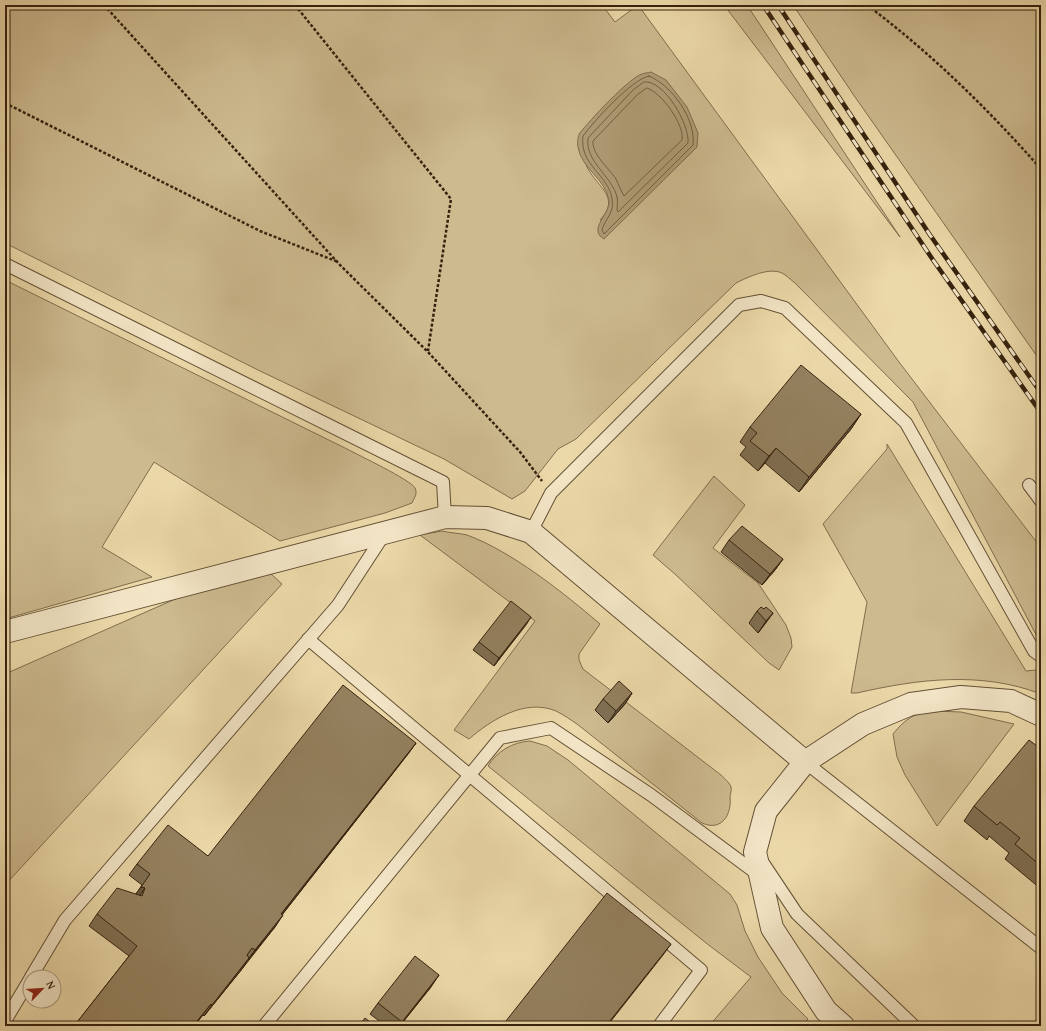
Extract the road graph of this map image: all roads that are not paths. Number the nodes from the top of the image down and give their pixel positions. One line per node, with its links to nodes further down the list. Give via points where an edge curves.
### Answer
1 (5, 264): 4 (lane, via 443,482)
2 (1029, 485): 3 (lane)
3 (1041, 501)
4 (445, 516): 5 (street, via 486,518); 6 (street)
5 (531, 532): 9 (lane, via 551,493 739,305 761,301 785,308 906,423 1034,651); 11 (street)
6 (385, 533): 7 (street); 8 (lane, via 338,605)
7 (5, 632)
8 (308, 639): 12 (lane); 16 (lane, via 65,920)
9 (1041, 656)
10 (1041, 715): 11 (street, via 1011,701 961,697 911,704 863,724)
11 (805, 762): 13 (street, via 766,810); 15 (lane)
12 (470, 774): 14 (lane, via 500,738 551,728 651,795); 19 (lane); 20 (lane, via 701,970)
13 (755, 852): 14 (street); 22 (lane, via 797,914)
14 (760, 877): 21 (street, via 772,928 826,1012)
15 (1041, 948)
16 (36, 969)
17 (22, 993): 18 (lane)
18 (5, 1021)
19 (264, 1026)
20 (659, 1026)
21 (843, 1026)
22 (914, 1026)

